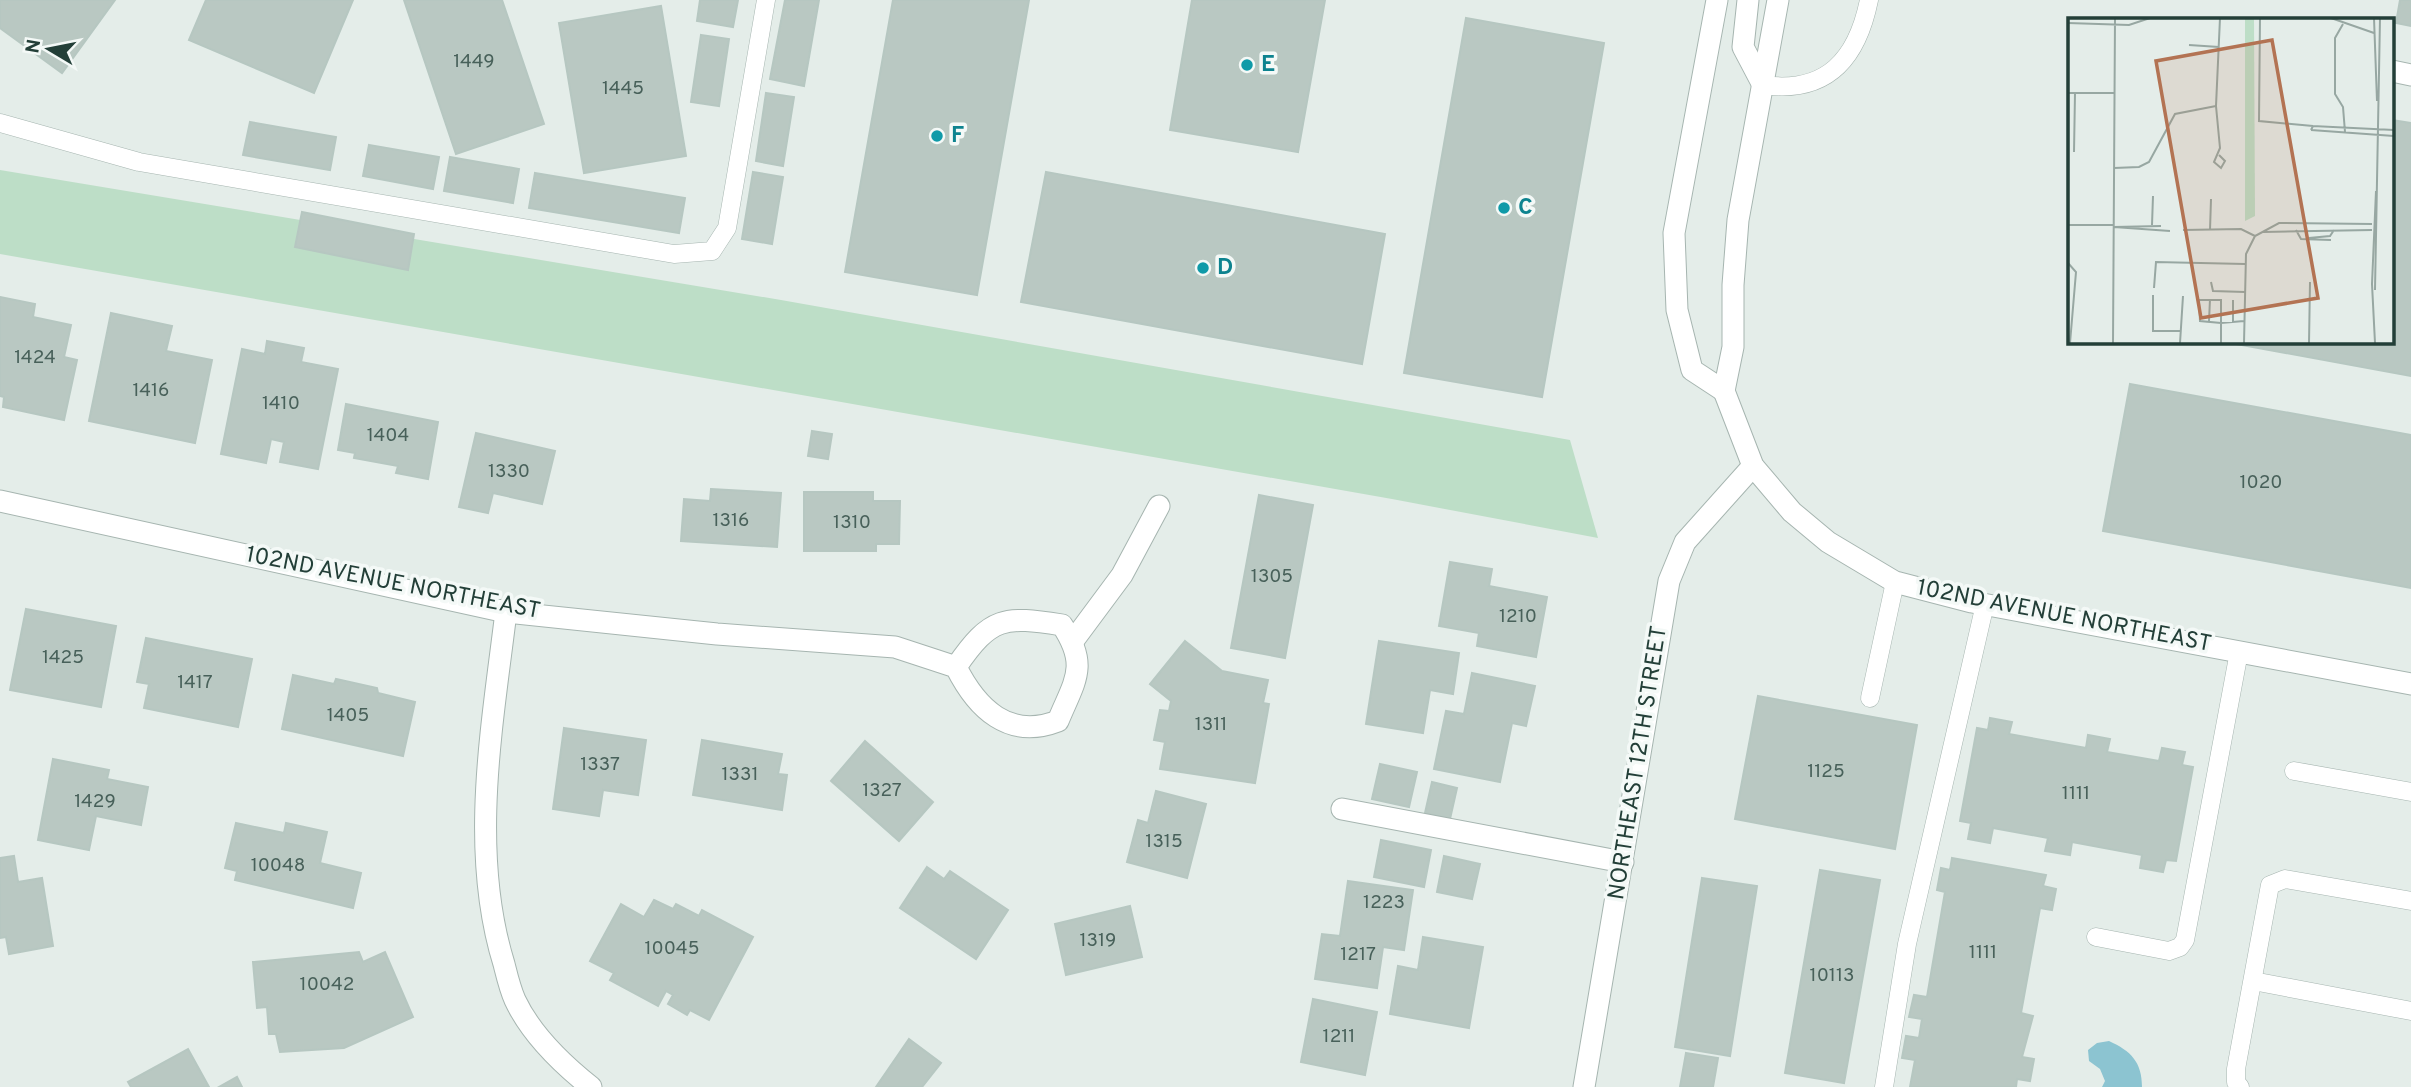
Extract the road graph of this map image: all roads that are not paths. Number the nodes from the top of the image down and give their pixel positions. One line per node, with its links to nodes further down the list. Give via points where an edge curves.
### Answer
1 (766, 0): 9 (lane, via 727,228 712,251 674,254 139,162)
2 (1717, 0): 10 (street, via 1674,233 1677,310 1692,370)
3 (1748, 0): 8 (street, via 1743,47)
4 (1778, 0): 8 (street)
5 (1858, 0): 7 (lane)
6 (1868, 0): 7 (lane)
7 (1864, 26): 8 (lane, via 1851,52 1831,74 1807,85)
8 (1763, 85): 10 (street, via 1738,220 1733,346)
9 (0, 123)
10 (1724, 391): 11 (street, 102ND AVENUE NORTHEAST)
11 (1753, 466): 14 (street, 102ND AVENUE NORTHEAST, via 1792,512 1828,542); 25 (street, NORTHEAST 12TH STREET, via 1685,542 1669,581)
12 (0, 501): 16 (street, 102ND AVENUE NORTHEAST)
13 (1159, 506): 17 (street, via 1122,575)
14 (1895, 582): 15 (street, 102ND AVENUE NORTHEAST); 21 (lane)
15 (1985, 604): 18 (street, 102ND AVENUE NORTHEAST); 32 (lane, via 1907,944)
16 (506, 612): 19 (street, 102ND AVENUE NORTHEAST, via 895,647); 30 (street, via 489,755 486,864 495,936 515,1000 554,1054)
17 (1073, 641): 19 (street, via 1062,625 1020,618 995,624 973,642); 19 (street, via 1079,672 1058,721 1039,728 1011,726 988,710 969,693)
18 (2239, 652): 20 (street, 102ND AVENUE NORTHEAST); 27 (lane, via 2185,940 2169,951)
19 (956, 667)
20 (2411, 684)
21 (1870, 698)
22 (2294, 771): 23 (lane)
23 (2411, 792)
24 (1342, 809): 25 (street)
25 (1623, 862): 31 (street, NORTHEAST 12TH STREET)
26 (2411, 901): 28 (lane, via 2276,881 2270,885)
27 (2096, 937)
28 (2253, 981): 29 (lane); 33 (lane, via 2236,1069)
29 (2411, 1011)
30 (591, 1087)
31 (1584, 1087)
32 (1884, 1087)
33 (2240, 1087)

